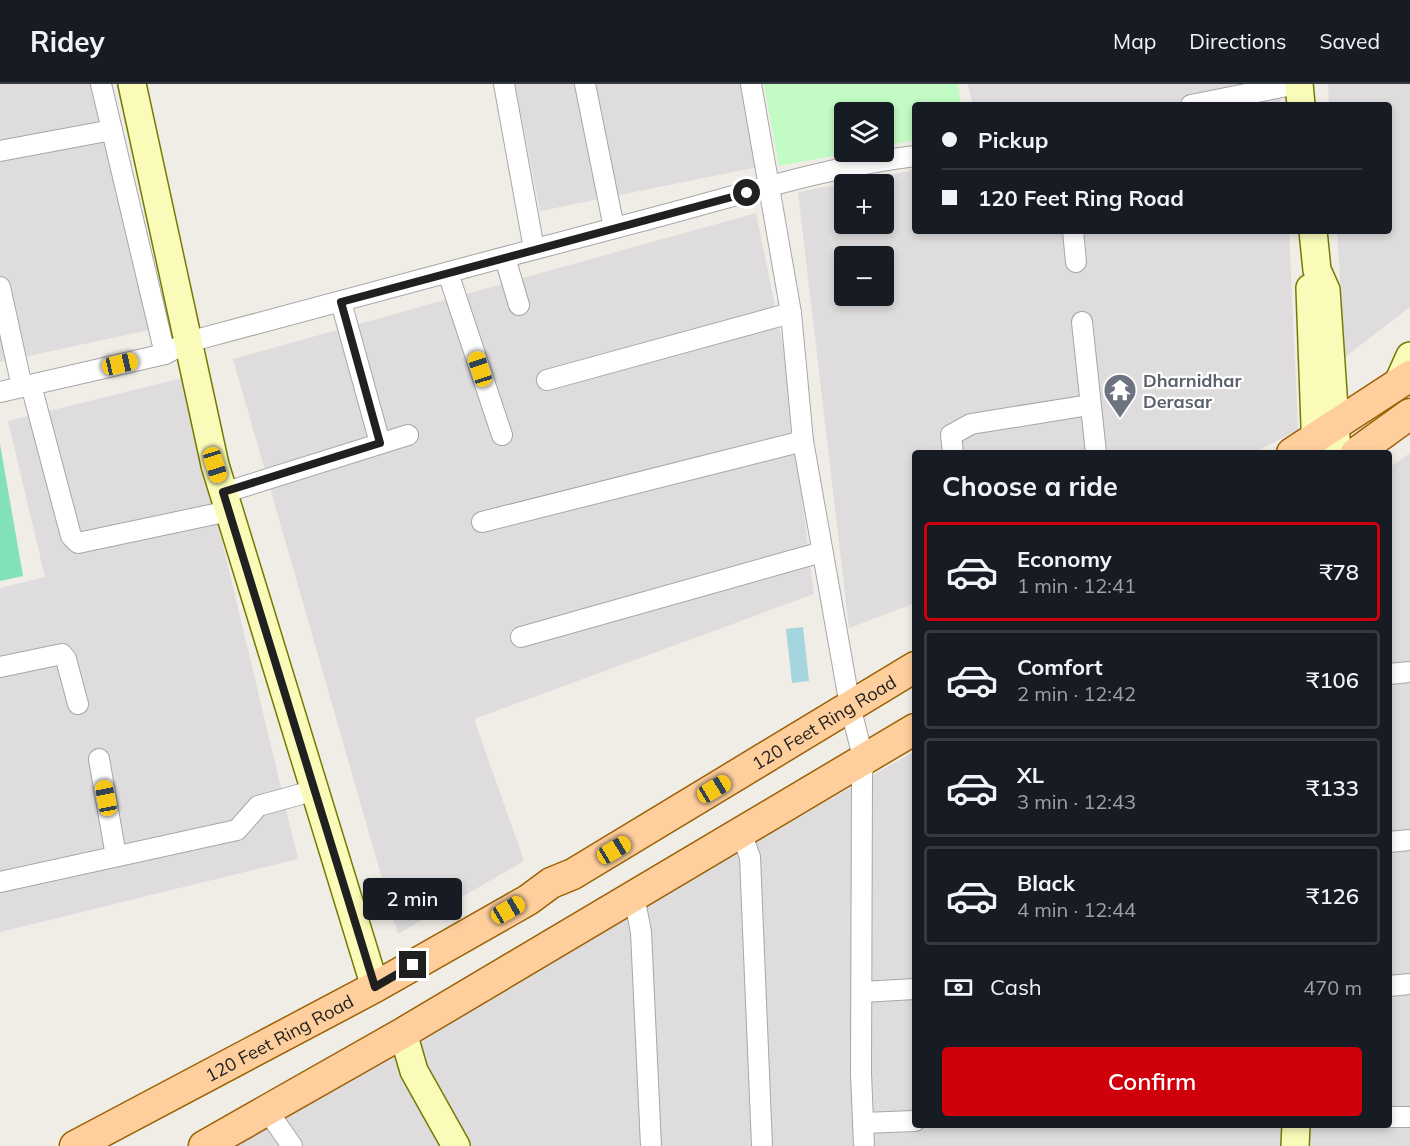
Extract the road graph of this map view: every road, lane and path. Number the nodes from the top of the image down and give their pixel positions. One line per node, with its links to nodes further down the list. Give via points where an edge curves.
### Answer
1 (101, 84): 9 (street)
2 (132, 84): 25 (street)
3 (504, 84): 16 (street)
4 (585, 84): 13 (street)
5 (751, 84): 12 (street)
6 (1298, 84): 7 (street); 8 (street)
7 (1206, 102)
8 (1301, 102)
9 (112, 130): 10 (street); 25 (street)
10 (0, 151)
11 (912, 156): 12 (street)
12 (770, 187): 13 (street); 23 (street)
13 (614, 228): 16 (street)
14 (1073, 234): 18 (street)
15 (1313, 234): 35 (street, via 1317,270 1308,292)
16 (534, 249): 17 (street)
17 (506, 258): 19 (street); 22 (street)
18 (1076, 262)
19 (448, 273): 21 (street); 34 (street)
20 (0, 287): 29 (street)
21 (341, 302): 25 (street); 37 (street)
22 (519, 305)
23 (791, 313): 27 (street); 36 (street)
24 (1082, 322): 31 (street)
25 (177, 348): 29 (street); 41 (street)
26 (1410, 356): 28 (street)
27 (547, 380)
28 (1404, 380): 35 (main road)
29 (26, 386): 30 (street); 41 (street, via 71,536 78,543)
30 (0, 392)
31 (1089, 405): 38 (street, via 971,424 951,435); 39 (street)
32 (1410, 414): 40 (main road)
33 (408, 435): 37 (street)
34 (502, 435)
35 (1324, 440)
36 (803, 441): 42 (street); 43 (street)
37 (380, 443): 41 (street)
38 (953, 450)
39 (1096, 450)
40 (1360, 450)
41 (226, 502): 54 (street)
42 (482, 522)
43 (822, 552): 44 (street); 50 (street)
44 (521, 637)
45 (0, 667): 49 (street, via 62,654)
46 (912, 669): 50 (main road, 120 Feet Ring Road)
47 (1410, 672): 48 (street)
48 (1392, 674)
49 (78, 704)
50 (850, 706): 53 (street); 63 (main road, 120 Feet Ring Road, via 583,868)
51 (912, 731): 53 (main road)
52 (99, 759): 58 (street)
53 (864, 761): 55 (main road); 65 (street)
54 (316, 790): 58 (street, via 258,806 237,830); 63 (street)
55 (741, 833): 60 (main road); 78 (street, via 750,857)
56 (1410, 840): 57 (street)
57 (1392, 842)
58 (116, 856): 59 (street)
59 (0, 882)
60 (634, 896): 66 (main road); 77 (street, via 641,932)
61 (1410, 984): 62 (street)
62 (1392, 986)
63 (375, 987): 73 (main road, 120 Feet Ring Road)
64 (912, 989): 65 (street)
65 (862, 992): 71 (street)
66 (403, 1033): 67 (main road); 76 (street, via 414,1071)
67 (267, 1110): 74 (main road); 75 (street)
68 (1392, 1117): 69 (street)
69 (1410, 1117)
70 (912, 1121): 71 (street)
71 (863, 1123): 79 (street)
72 (1296, 1128): 80 (street)
73 (75, 1146)
74 (204, 1146)
75 (292, 1146)
76 (456, 1146)
77 (651, 1146)
78 (762, 1146)
79 (864, 1146)
80 (1295, 1146)

